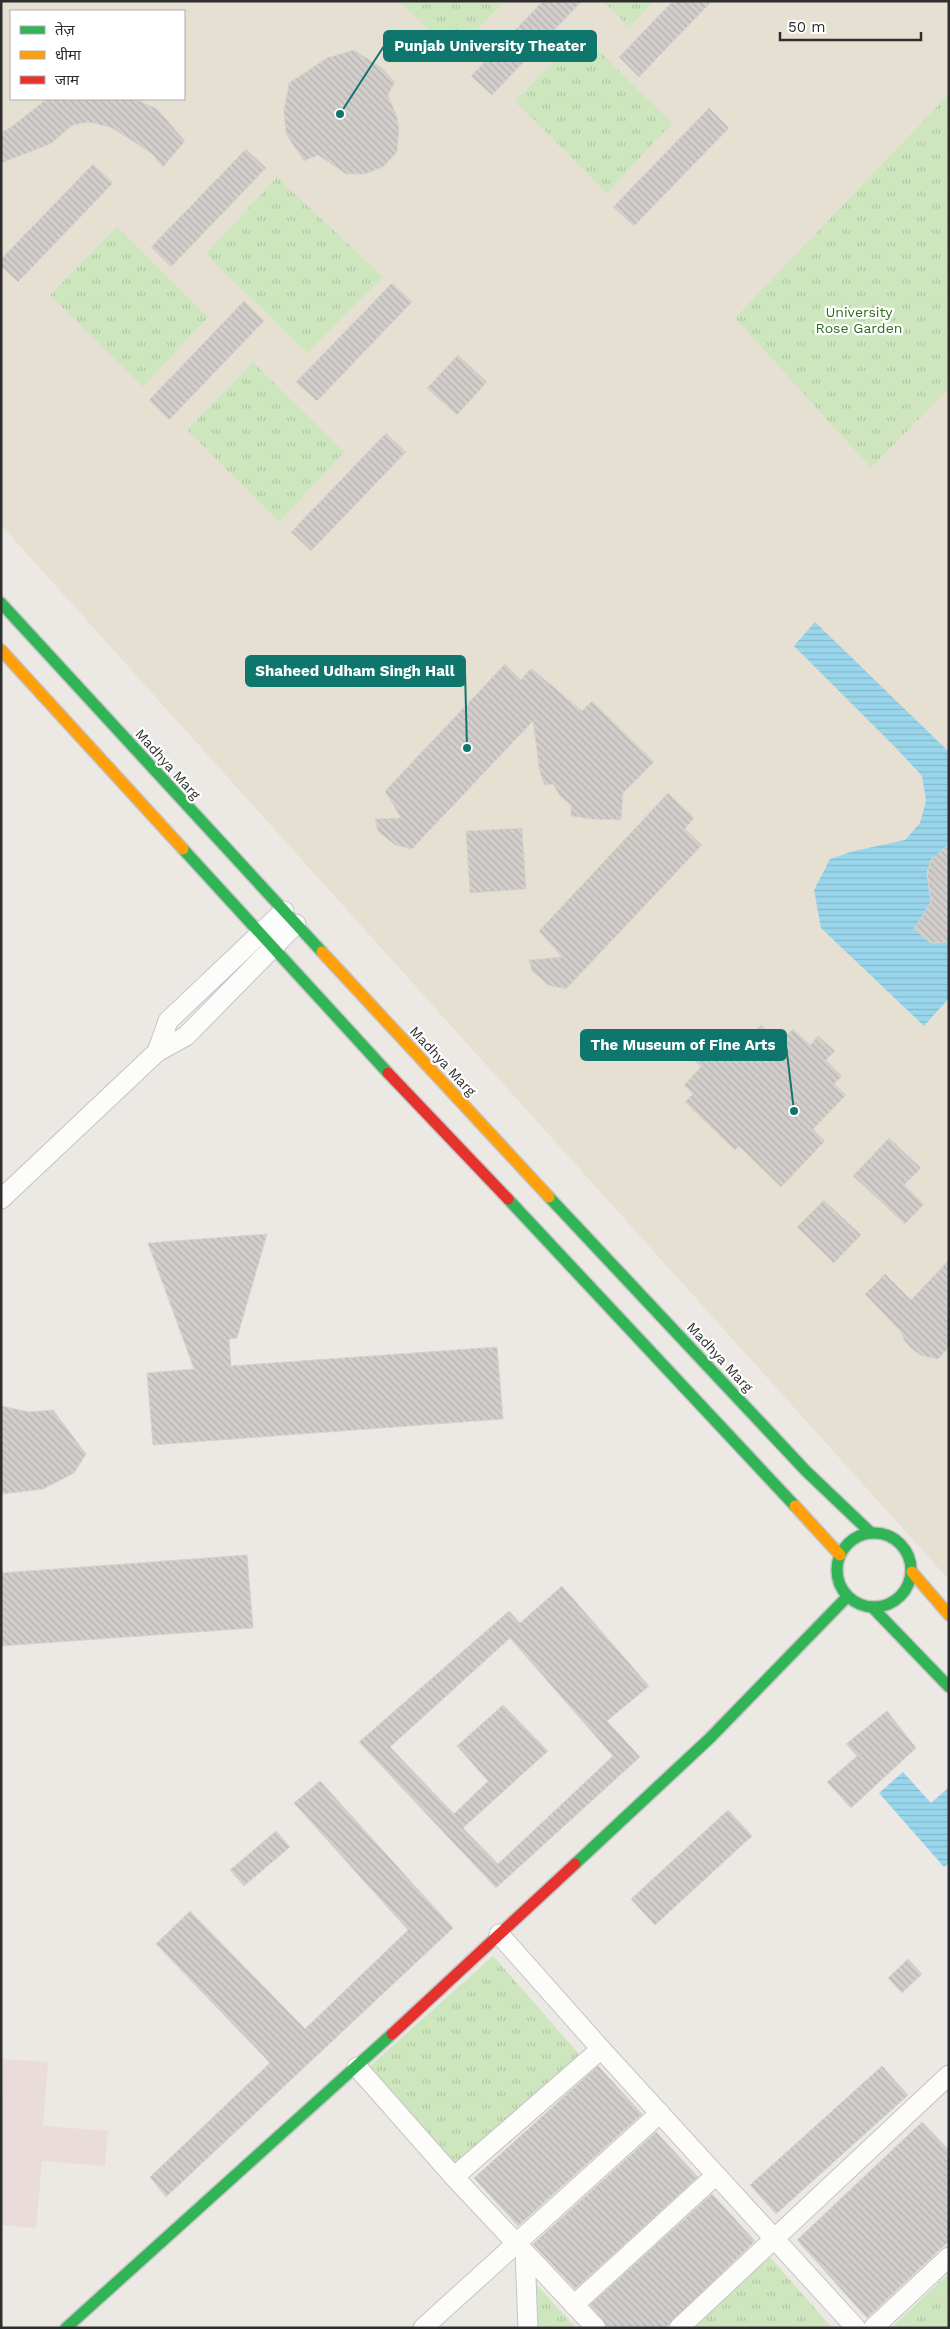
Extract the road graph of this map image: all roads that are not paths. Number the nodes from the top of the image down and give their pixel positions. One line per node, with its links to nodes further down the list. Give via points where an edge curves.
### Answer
1 (1, 603): 3 (main road, Madhya Marg)
2 (1, 650): 4 (main road)
3 (290, 918): 4 (street); 6 (main road, Madhya Marg, via 806,1470)
4 (266, 940): 5 (street, via 186,1036 157,1052); 7 (main road)
5 (1, 1198)
6 (870, 1532): 7 (main road, via 857,1536); 8 (main road, via 895,1538 904,1547)
7 (840, 1555): 9 (main road, via 837,1576)
8 (912, 1572): 10 (main road, via 906,1588 894,1601); 11 (main road)
9 (847, 1597): 10 (main road); 13 (main road, via 710,1738)
10 (872, 1607): 12 (main road)
11 (949, 1615)
12 (949, 1688)
13 (499, 1934): 14 (street); 15 (main road)
14 (601, 2049): 17 (street); 19 (street)
15 (357, 2067): 19 (street); 24 (main road)
16 (949, 2075): 20 (street)
17 (660, 2113): 18 (street); 21 (street)
18 (716, 2175): 20 (street); 23 (street)
19 (454, 2177): 21 (street)
20 (774, 2237): 28 (street); 29 (street)
21 (520, 2248): 23 (street); 25 (street); 26 (street)
22 (949, 2257): 30 (street)
23 (574, 2305): 27 (street)
24 (66, 2328)
25 (423, 2328)
26 (528, 2328)
27 (596, 2328)
28 (678, 2328)
29 (856, 2328)
30 (873, 2328)

